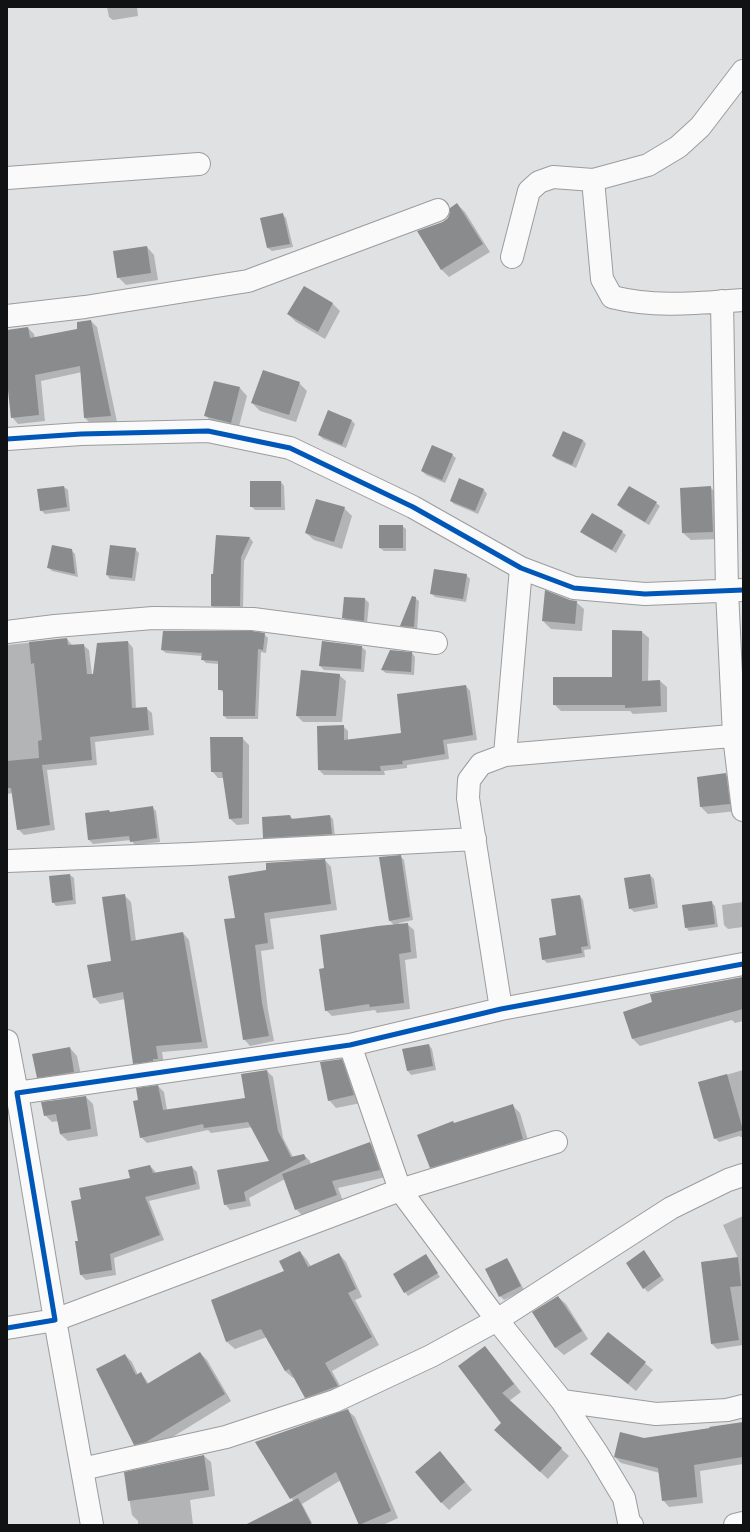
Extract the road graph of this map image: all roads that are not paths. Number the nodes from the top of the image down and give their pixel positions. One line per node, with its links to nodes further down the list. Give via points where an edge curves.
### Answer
1 (743, 71): 4 (street, via 700,128 678,147 648,165)
2 (200, 164): 3 (street)
3 (7, 178)
4 (593, 180): 6 (street, via 553,177 539,182 529,191); 7 (street, via 602,279 612,297 630,302 667,305)
5 (438, 210): 8 (street, via 248,281 85,307)
6 (512, 257)
7 (733, 301): 11 (street)
8 (7, 316)
9 (7, 439): 10 (street, via 81,434 208,431 290,448 413,507)
10 (521, 568): 11 (street, via 574,588 646,594); 15 (street)
11 (735, 590): 14 (street)
12 (7, 632): 13 (street, via 153,618 253,619)
13 (436, 643)
14 (738, 735): 15 (street); 16 (street)
15 (505, 755): 17 (street, via 481,764 469,780 468,798)
16 (743, 810)
17 (475, 839): 18 (street, via 191,854); 20 (street)
18 (7, 860)
19 (743, 964): 20 (street)
20 (500, 1009): 22 (street)
21 (7, 1041): 23 (street)
22 (350, 1045): 23 (street); 26 (street)
23 (12, 1093): 27 (street)
24 (556, 1142): 26 (street)
25 (743, 1175): 28 (street, via 671,1208)
26 (400, 1190): 27 (street); 28 (street)
27 (55, 1320): 29 (street); 32 (street)
28 (497, 1320): 30 (street); 32 (street, via 431,1356 335,1401 226,1436)
29 (7, 1328)
30 (562, 1401): 31 (street, via 656,1414 727,1410); 35 (street, via 624,1498 629,1522)
31 (743, 1406)
32 (82, 1469): 34 (street)
33 (743, 1522): 36 (street)
34 (92, 1525)
35 (632, 1525)
36 (735, 1525)

